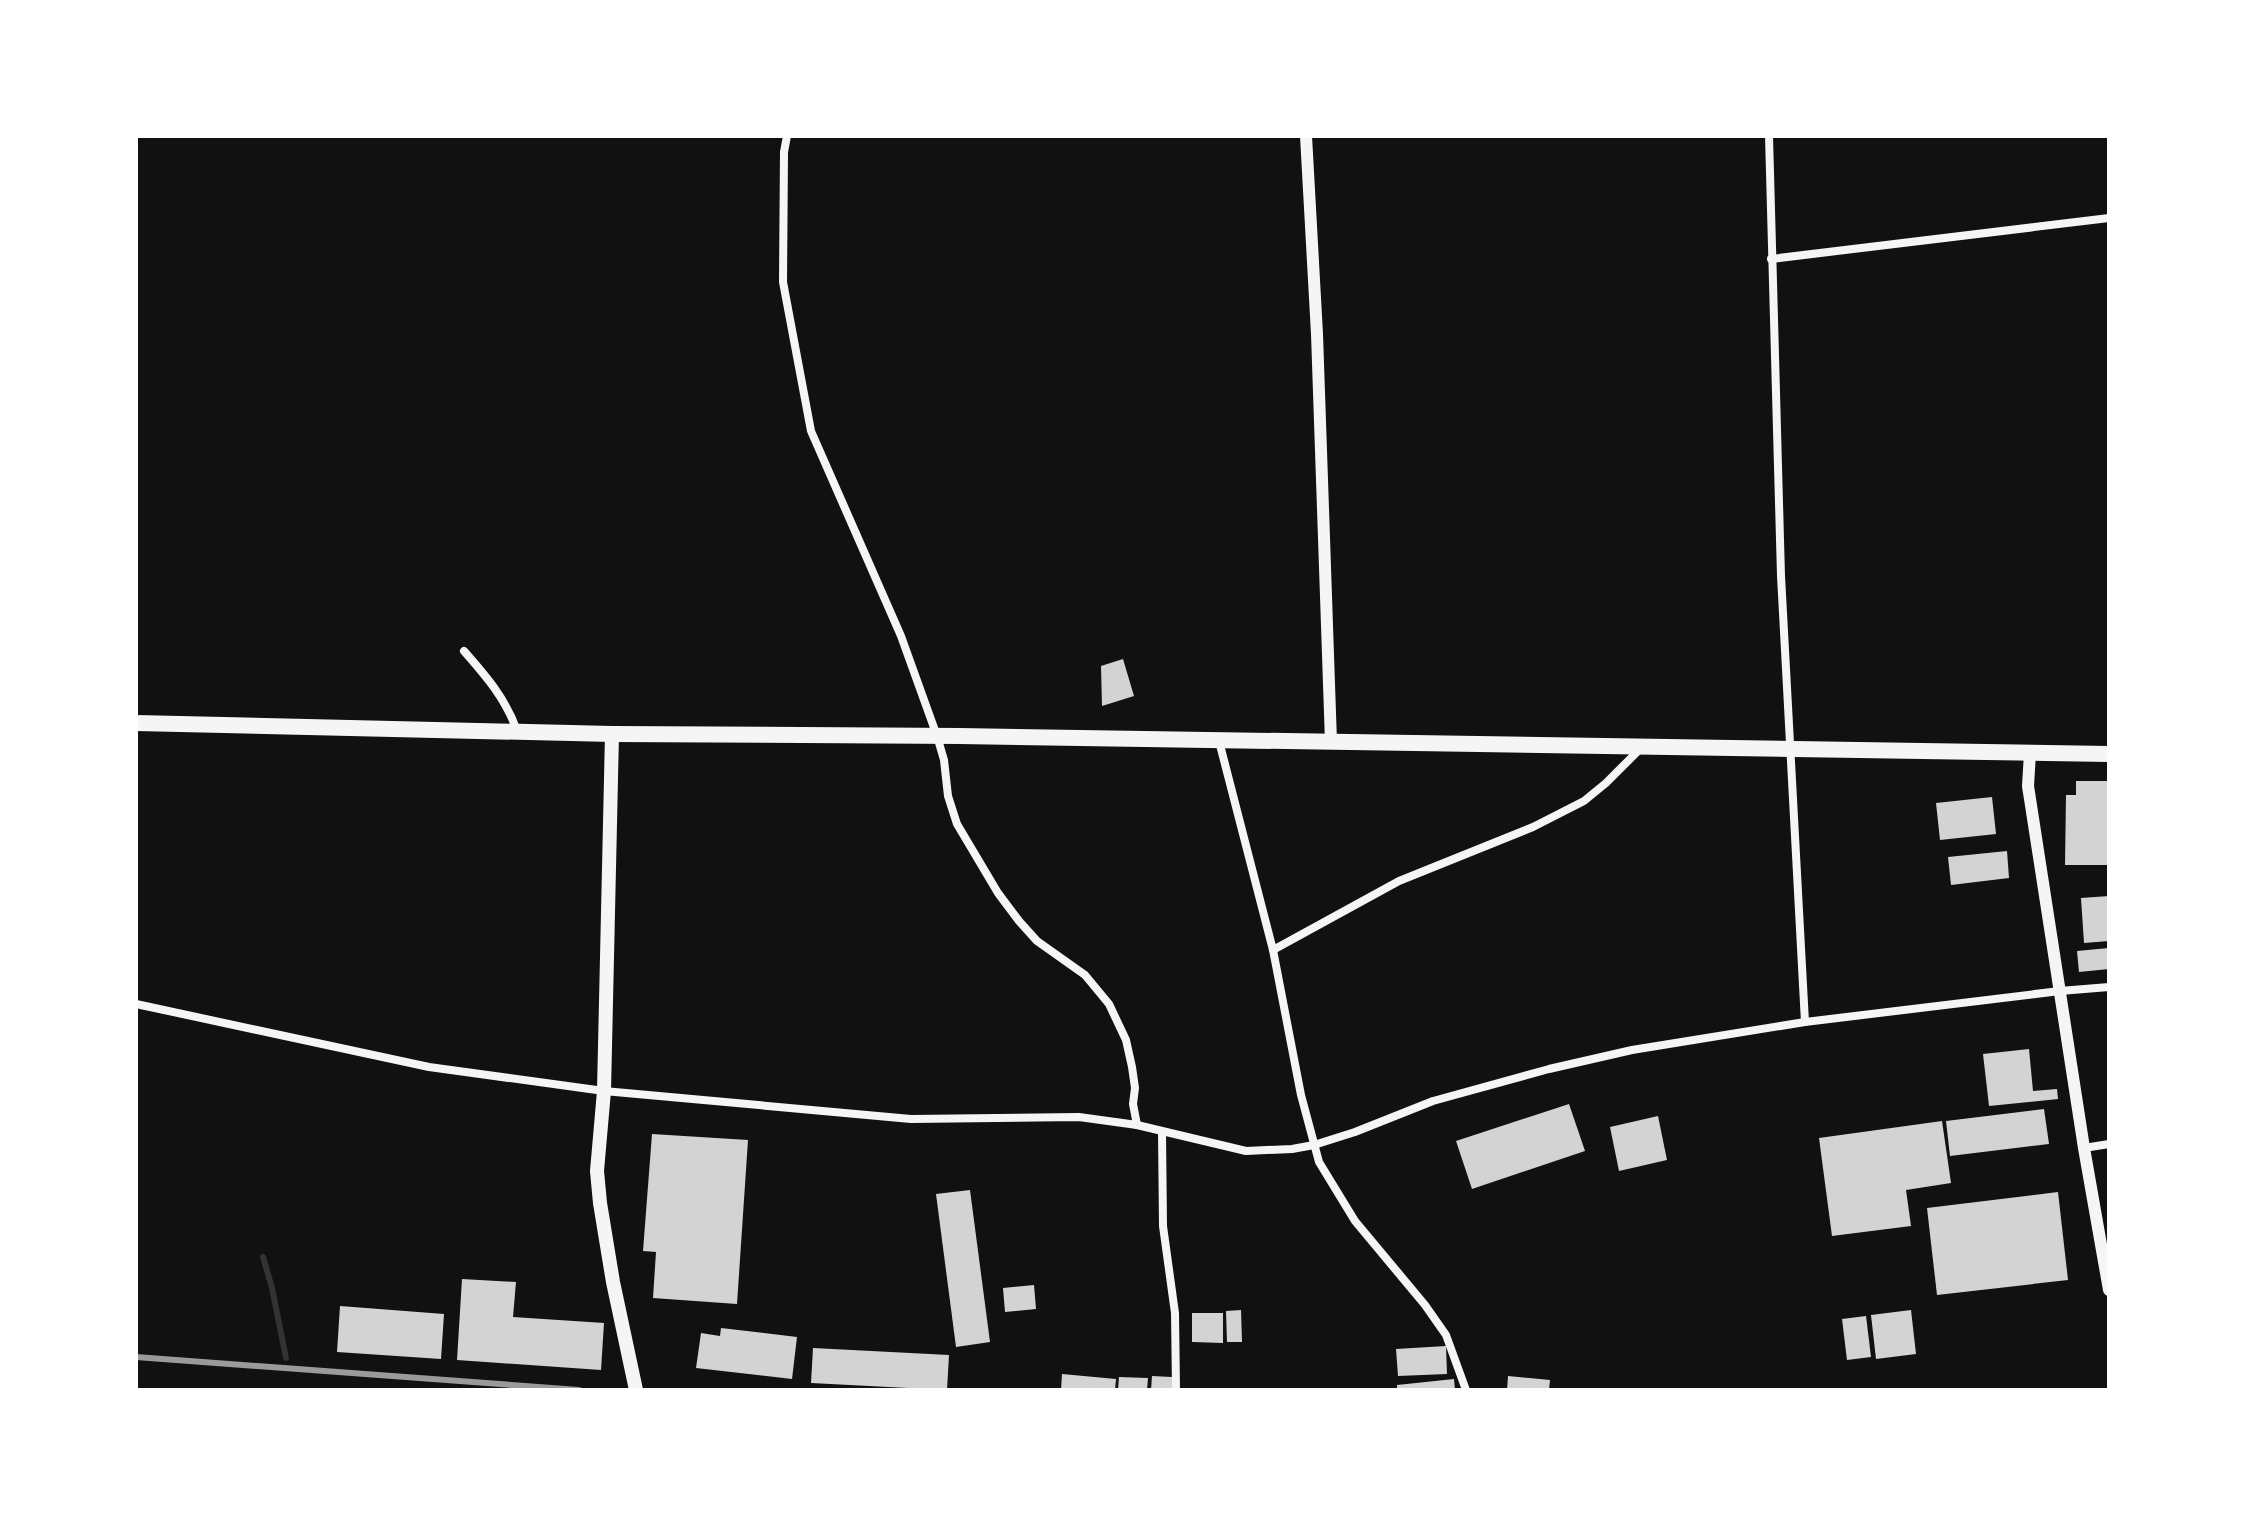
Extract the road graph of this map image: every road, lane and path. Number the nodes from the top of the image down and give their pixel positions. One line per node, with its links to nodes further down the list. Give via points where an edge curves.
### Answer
1 (787, 136): 10 (street, via 783,282 811,431 901,636)
2 (1306, 136): 12 (street)
3 (1769, 136): 5 (street)
4 (2109, 218): 5 (street)
5 (1771, 259): 14 (street)
6 (464, 651): 8 (street, via 494,684)
7 (136, 723): 8 (highway)
8 (517, 731): 9 (highway)
9 (612, 734): 10 (highway); 22 (main road)
10 (937, 736): 11 (highway); 23 (street, via 957,824 998,893 1037,941 1085,975 1117,1019 1132,1067)
11 (1219, 741): 12 (highway); 17 (street)
12 (1331, 742): 13 (highway)
13 (1642, 747): 14 (highway); 17 (street, via 1584,801 1399,881)
14 (1791, 750): 15 (highway); 21 (street)
15 (2030, 753): 16 (highway); 19 (street, via 2028,786)
16 (2109, 754)
17 (1273, 950): 26 (street)
18 (2109, 987): 19 (street)
19 (2060, 991): 21 (street); 27 (street)
20 (136, 1004): 22 (street, via 429,1067)
21 (1805, 1022): 26 (street, via 1549,1069 1433,1101)
22 (604, 1091): 23 (street, via 911,1119 1079,1117); 30 (main road, via 597,1171 600,1203)
23 (1137, 1125): 24 (street)
24 (1162, 1132): 26 (street, via 1246,1151); 31 (street, via 1163,1226 1175,1313)
25 (2109, 1144): 27 (street)
26 (1314, 1145): 32 (street, via 1355,1221 1446,1335)
27 (2084, 1148): 28 (street)
28 (2107, 1267): 29 (street)
29 (2109, 1290)
30 (636, 1390)
31 (1176, 1390)
32 (1466, 1390)

